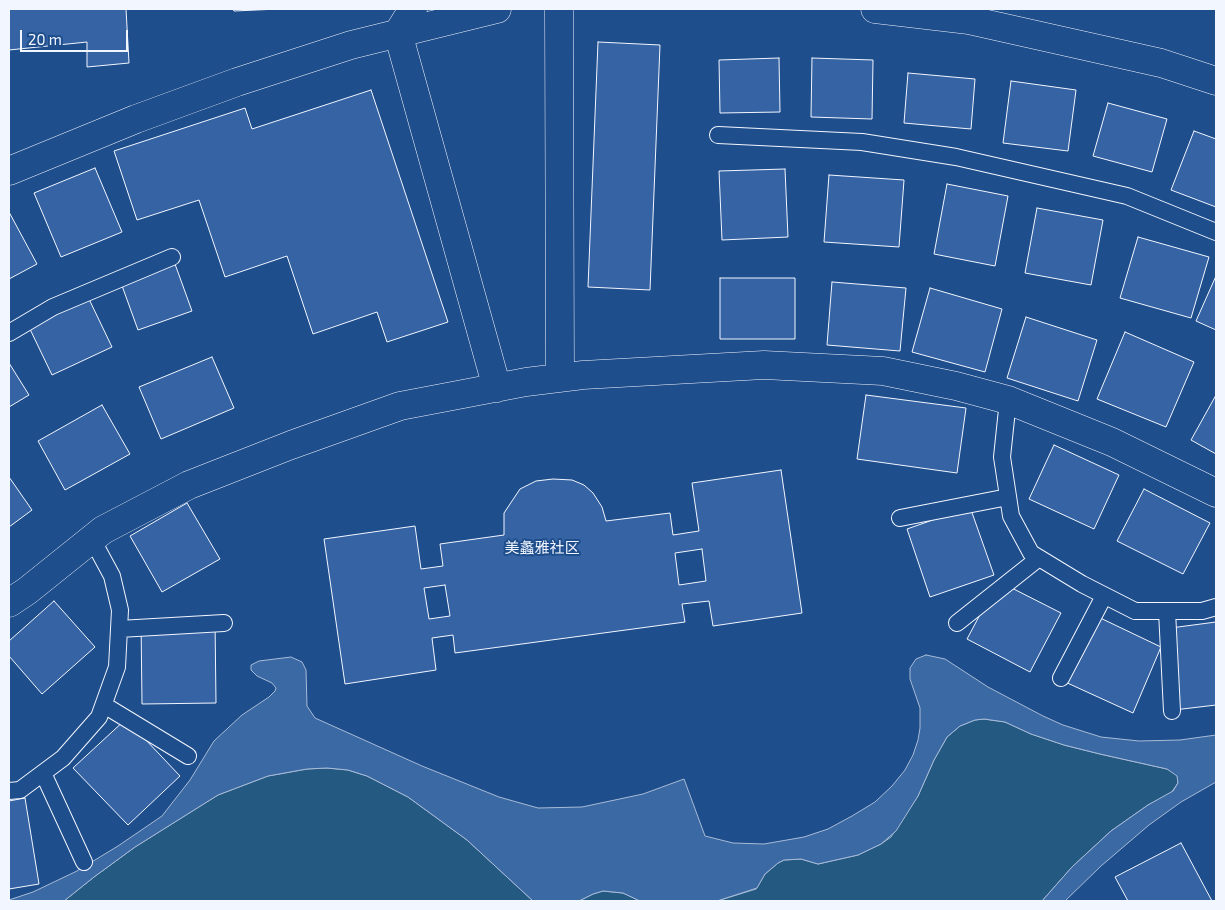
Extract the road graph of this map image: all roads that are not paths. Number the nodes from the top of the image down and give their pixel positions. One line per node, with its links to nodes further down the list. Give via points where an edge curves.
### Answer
1 (413, 9): 6 (street)
2 (497, 9): 5 (street)
3 (559, 9): 13 (street)
4 (875, 9): 7 (street, via 969,20 1161,63)
5 (454, 14): 6 (street)
6 (398, 34): 9 (street, via 351,45 237,82 136,119); 14 (street)
7 (1216, 81)
8 (718, 135): 10 (lane, via 862,142 956,157 1127,196)
9 (9, 172)
10 (1216, 232)
11 (172, 258): 12 (lane, via 53,307)
12 (9, 333)
13 (560, 378): 14 (street); 15 (street, via 764,365 883,371)
14 (497, 388): 19 (street, via 400,406 291,445 189,484 102,530)
15 (1008, 400): 16 (street, via 1112,442); 17 (lane, via 1002,457)
16 (1216, 493)
17 (1008, 497): 18 (lane); 20 (lane, via 1012,516 1031,553)
18 (900, 518)
19 (92, 539): 22 (street); 27 (lane, via 112,576 120,610)
20 (1039, 558): 21 (lane); 26 (lane)
21 (1104, 596): 24 (lane, via 1135,611); 28 (lane)
22 (9, 603)
23 (1216, 607): 24 (lane, via 1202,611)
24 (1167, 611): 30 (lane)
25 (224, 623): 27 (lane)
26 (957, 623)
27 (119, 629): 29 (lane, via 117,667)
28 (1061, 678)
29 (104, 705): 31 (lane); 32 (lane, via 100,717 63,758)
30 (1172, 711)
31 (188, 756)
32 (43, 773): 33 (lane, via 20,790); 34 (lane)
33 (9, 791)
34 (84, 862)

